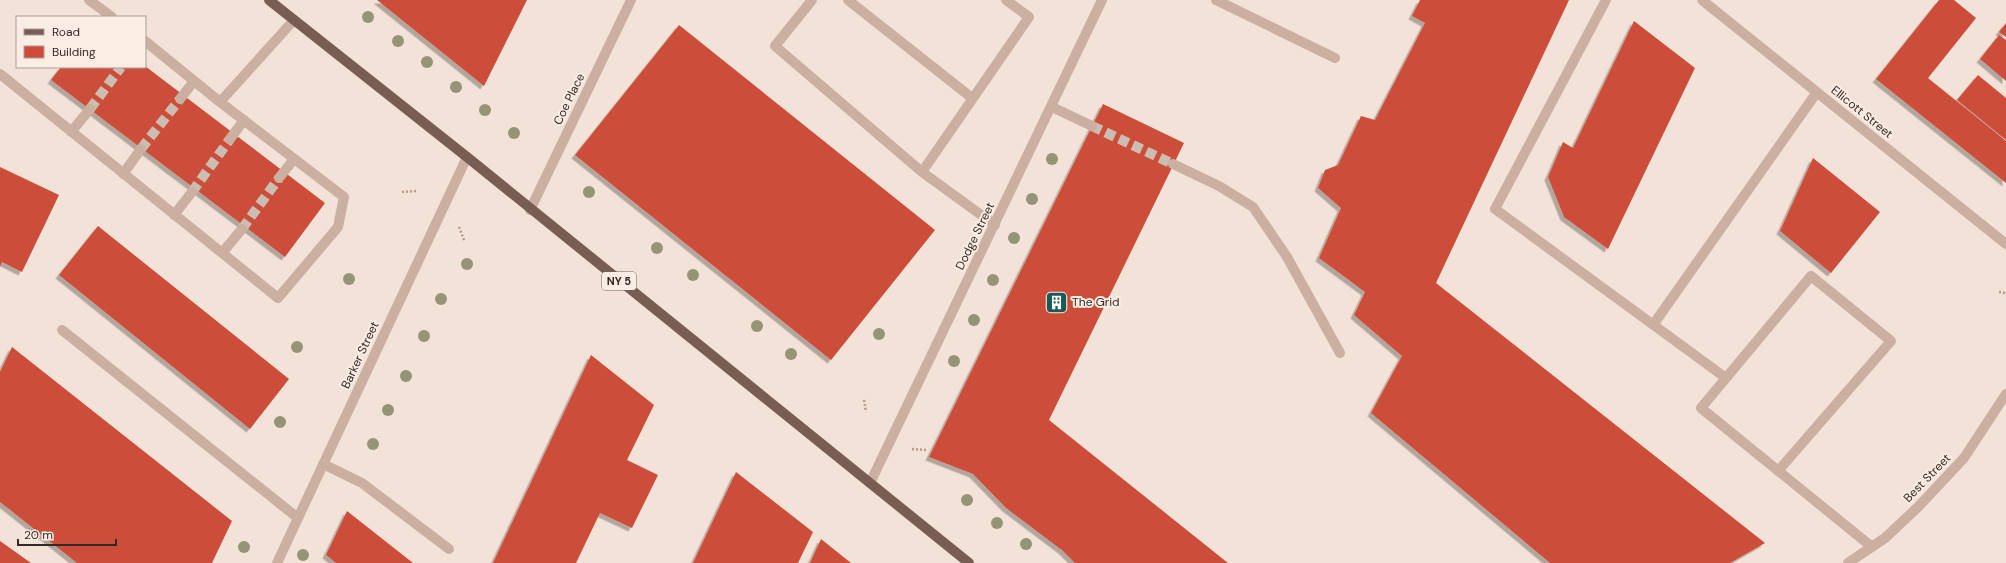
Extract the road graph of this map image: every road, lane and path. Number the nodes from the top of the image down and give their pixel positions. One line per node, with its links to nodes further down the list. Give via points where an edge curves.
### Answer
1 (89, 0): 11 (street)
2 (269, 0): 12 (main road, NY 5)
3 (631, 0): 37 (street, Coe Place)
4 (812, 0): 31 (street, via 775,46)
5 (848, 0): 18 (street)
6 (1006, 0): 18 (street, via 1029,17)
7 (1102, 0): 21 (street, Dodge Street)
8 (1216, 0): 14 (street)
9 (1606, 0): 47 (street, via 1495,209)
10 (1702, 0): 17 (street, Ellicott Street)
11 (111, 16)
12 (294, 20): 20 (street); 28 (main road, NY 5)
13 (146, 42): 16 (street)
14 (1335, 58)
15 (0, 74): 25 (street)
16 (194, 82): 19 (street); 20 (street)
17 (1817, 92): 43 (street, Ellicott Street); 47 (street)
18 (972, 98): 31 (street)
19 (180, 99)
20 (220, 102): 23 (street)
21 (1052, 107): 24 (street); 39 (street, Dodge Street)
22 (90, 109): 25 (street)
23 (244, 120): 26 (street); 29 (street)
24 (1092, 126)
25 (71, 132): 32 (street)
26 (230, 139)
27 (141, 149): 32 (street)
28 (467, 157): 37 (main road, NY 5); 56 (street, Barker Street)
29 (294, 159): 33 (street); 44 (street, via 344,197 338,227 278,298)
30 (1173, 164): 49 (street, via 1219,186 1253,207 1286,257)
31 (922, 172): 39 (street)
32 (123, 174): 38 (street)
33 (279, 178)
34 (416, 191): 36 (path)
35 (192, 192): 38 (street)
36 (402, 192)
37 (530, 210): 58 (main road, NY 5)
38 (174, 215): 44 (street)
39 (995, 225): 58 (street, Dodge Street)
40 (459, 227): 42 (path)
41 (242, 229): 44 (street)
42 (464, 240)
43 (2006, 244)
44 (222, 253)
45 (1999, 292): 46 (path)
46 (2005, 293)
47 (1653, 325): 50 (street)
48 (62, 330): 59 (street)
49 (1340, 353)
50 (1726, 378): 57 (street, via 1701,408); 57 (street, via 1810,276 1891,341)
51 (2006, 394): 60 (street, Best Street, via 1964,458 1919,506)
52 (864, 400): 53 (path)
53 (866, 412)
54 (908, 449): 55 (path)
55 (927, 450)
56 (323, 464): 59 (street, Barker Street); 61 (street, via 362,483)
57 (1778, 471): 60 (street)
58 (870, 483): 63 (main road, NY 5)
59 (298, 518): 62 (street, Barker Street)
60 (1872, 547): 64 (street, Best Street)
61 (449, 549)
62 (277, 563)
63 (969, 563)
64 (1848, 563)

